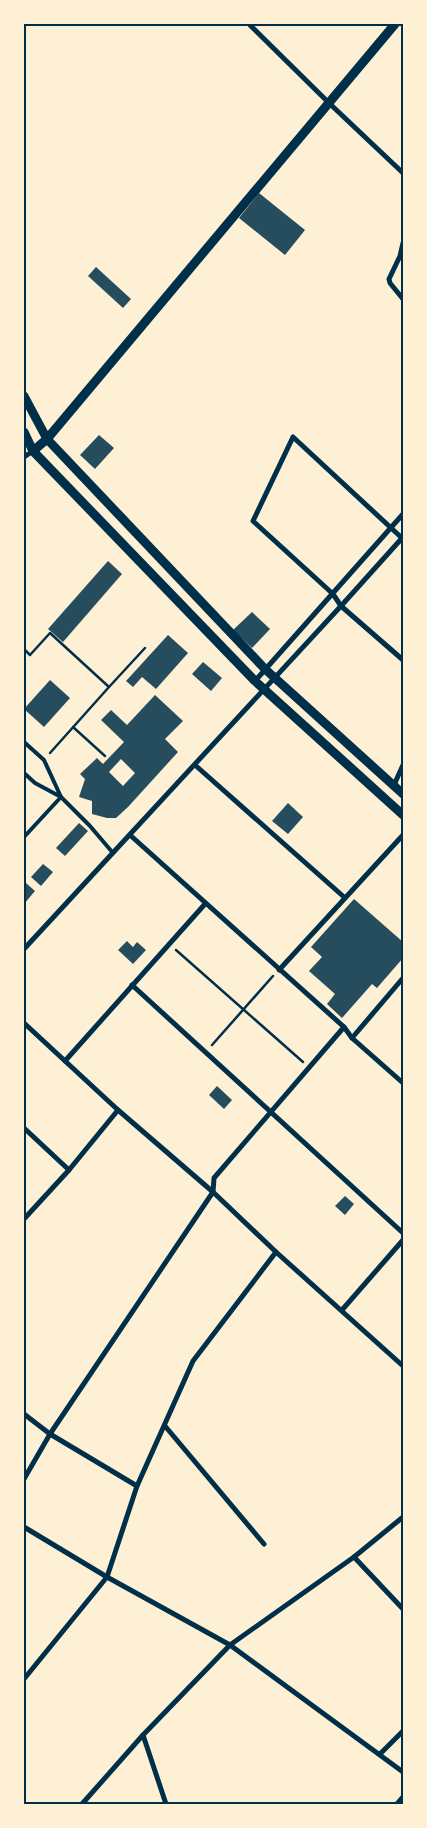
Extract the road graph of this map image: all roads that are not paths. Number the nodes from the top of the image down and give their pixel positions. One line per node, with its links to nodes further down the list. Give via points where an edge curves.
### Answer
1 (249, 24): 3 (street)
2 (395, 24): 3 (street)
3 (328, 103): 4 (street); 9 (street)
4 (403, 173)
5 (403, 243): 6 (street, via 390,283)
6 (403, 299)
7 (24, 396): 9 (street)
8 (24, 432): 10 (street)
9 (47, 439): 10 (street); 18 (street)
10 (33, 451): 11 (street); 20 (street)
11 (24, 457)
12 (403, 514): 13 (street)
13 (392, 527): 14 (street); 15 (street); 15 (street, via 293,437 254,521)
14 (403, 538): 16 (street)
15 (333, 594): 16 (street); 18 (street)
16 (342, 606): 17 (street); 19 (street)
17 (403, 660)
18 (265, 669): 19 (street); 20 (street)
19 (274, 678): 21 (street); 26 (street)
20 (255, 681): 21 (street)
21 (265, 689): 23 (street); 29 (street)
22 (24, 742): 28 (lane, via 44,760)
23 (195, 765): 30 (street); 34 (street)
24 (403, 765): 26 (street)
25 (24, 773): 28 (lane)
26 (394, 785): 27 (street)
27 (403, 794)
28 (61, 797): 32 (lane); 33 (lane)
29 (403, 814)
30 (130, 835): 33 (street); 35 (street)
31 (403, 835): 34 (street)
32 (24, 837)
33 (113, 854): 36 (street)
34 (344, 897): 37 (street)
35 (205, 904): 37 (street); 39 (street)
36 (24, 949)
37 (279, 970): 41 (street)
38 (403, 978): 42 (street)
39 (132, 985): 43 (street); 46 (street)
40 (24, 1022): 43 (street)
41 (344, 1027): 42 (street); 46 (street)
42 (352, 1038): 44 (street)
43 (65, 1061): 45 (street)
44 (403, 1083)
45 (118, 1110): 48 (street); 49 (street)
46 (272, 1112): 49 (street, via 214,1178); 51 (street)
47 (24, 1128): 48 (street)
48 (69, 1170): 50 (street)
49 (213, 1192): 53 (street); 58 (street)
50 (24, 1219)
51 (403, 1233)
52 (403, 1240): 54 (street)
53 (276, 1252): 54 (street); 57 (street, via 193,1361)
54 (342, 1310): 55 (street)
55 (403, 1366)
56 (24, 1414): 58 (street)
57 (164, 1426): 60 (street); 63 (street)
58 (50, 1434): 59 (street); 60 (street)
59 (24, 1479)
60 (138, 1486): 65 (street)
61 (403, 1517): 64 (street)
62 (24, 1527): 65 (street)
63 (264, 1544)
64 (354, 1557): 66 (street); 67 (street)
65 (108, 1577): 67 (street); 68 (street)
66 (402, 1609)
67 (230, 1645): 70 (street); 71 (street)
68 (24, 1680)
69 (403, 1731): 71 (street)
70 (143, 1735): 74 (street); 75 (street)
71 (380, 1754): 72 (street)
72 (403, 1772)
73 (403, 1797): 76 (street)
74 (82, 1804)
75 (166, 1804)
76 (397, 1804)

